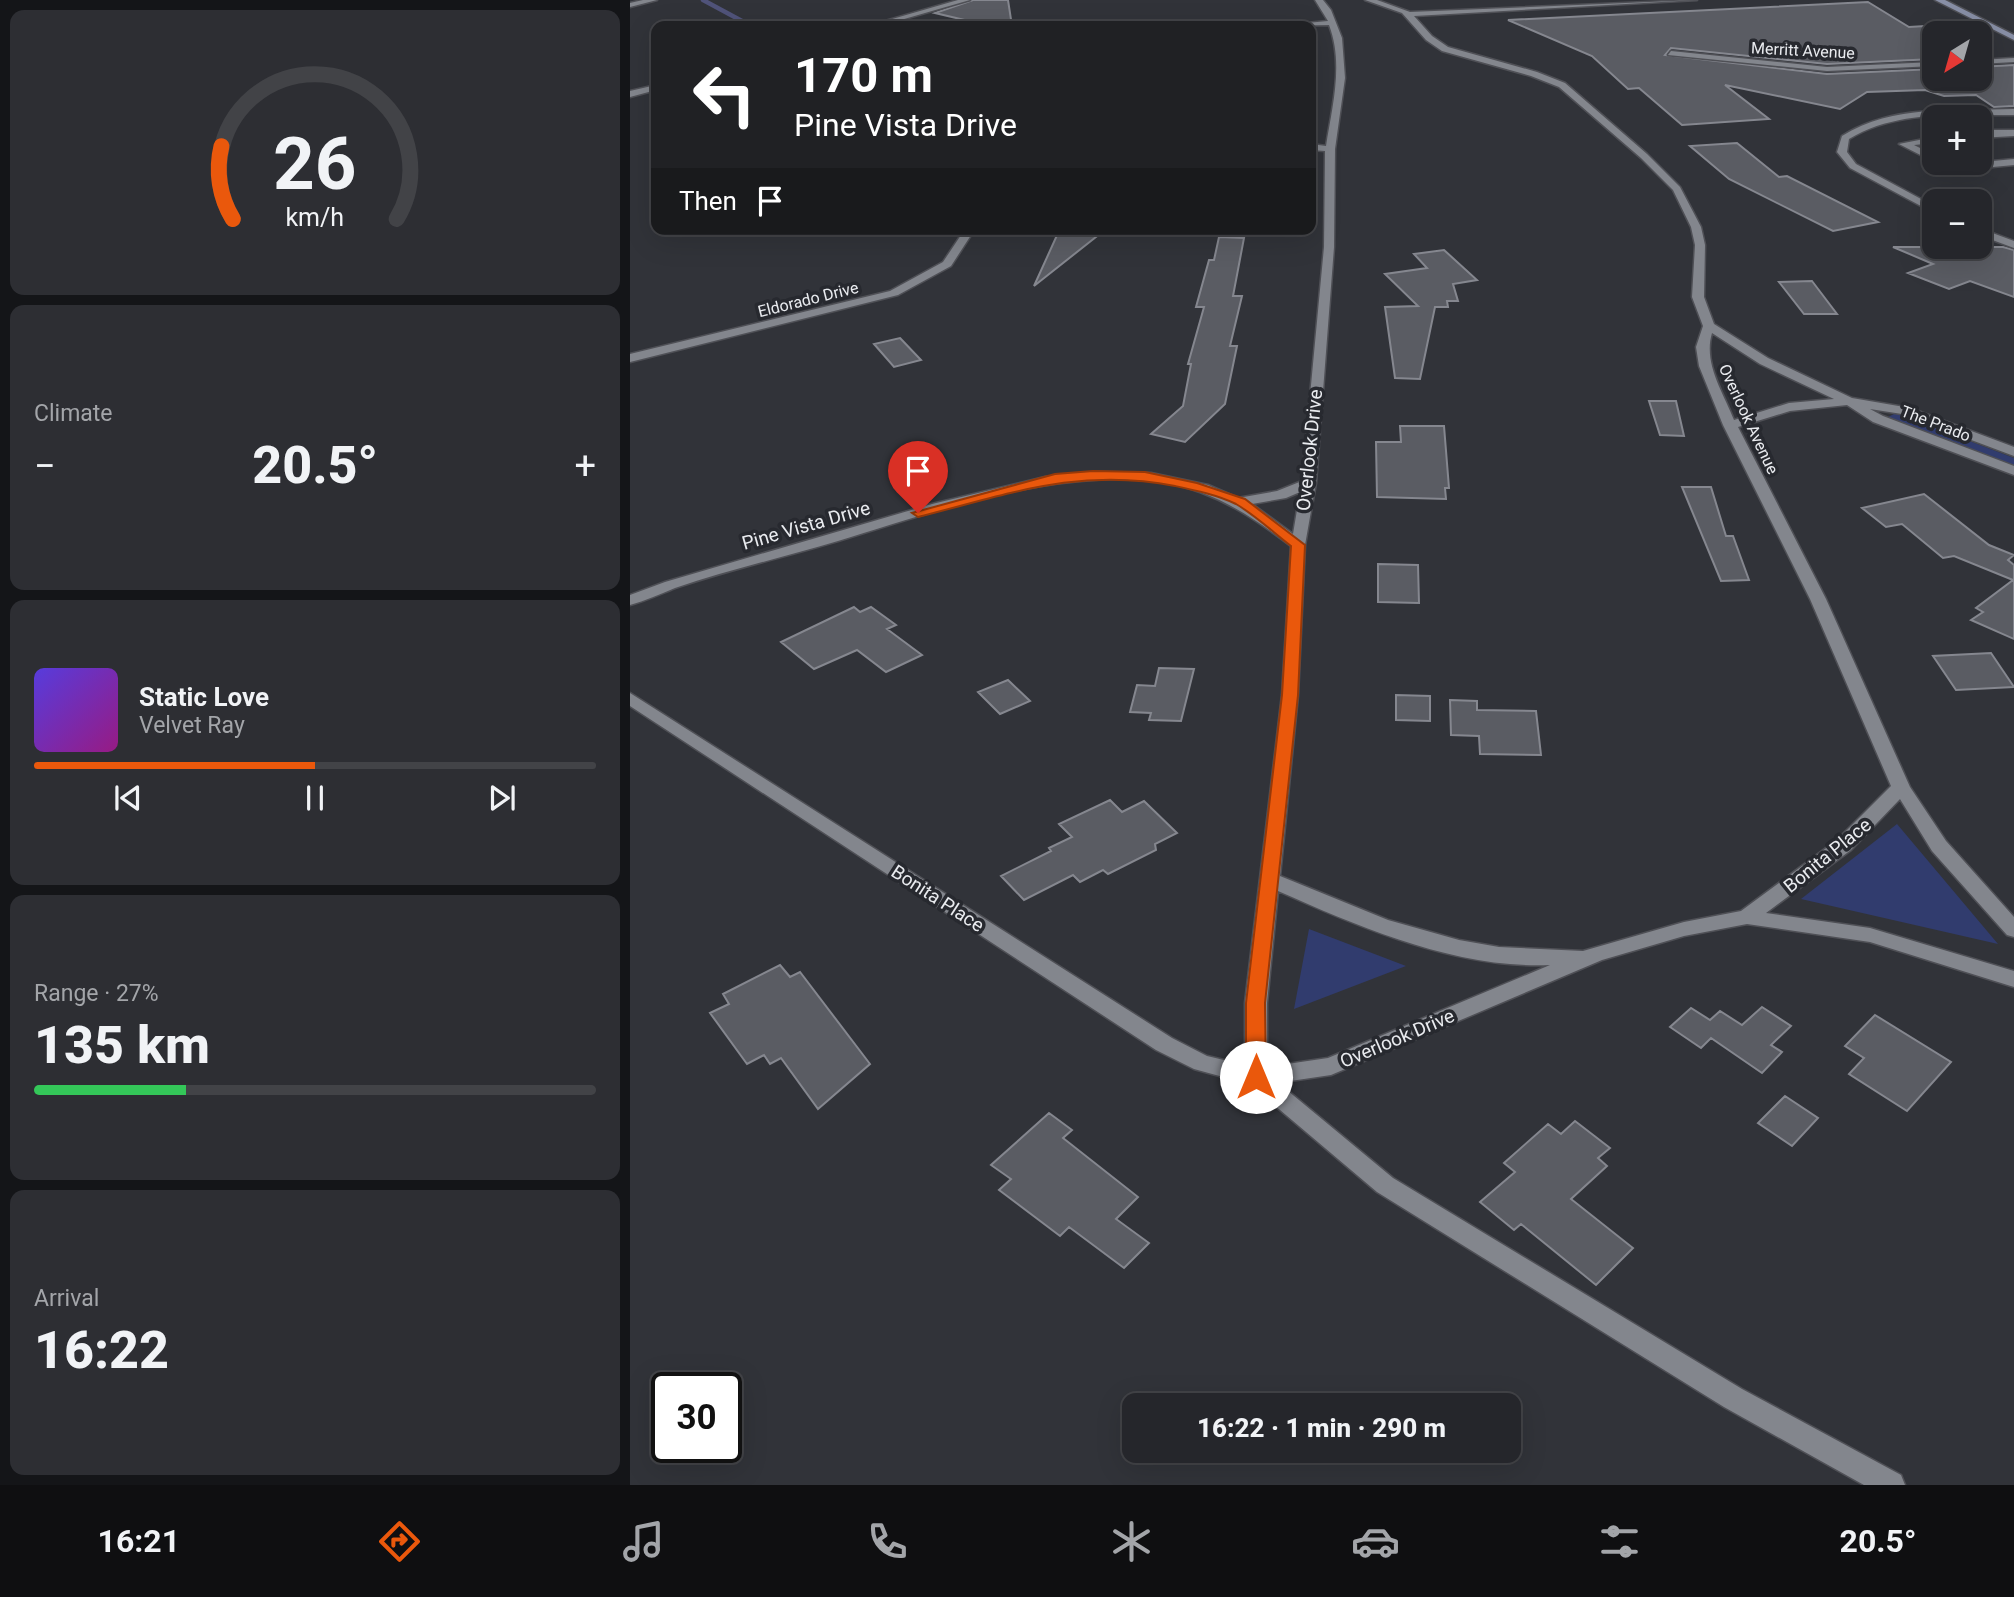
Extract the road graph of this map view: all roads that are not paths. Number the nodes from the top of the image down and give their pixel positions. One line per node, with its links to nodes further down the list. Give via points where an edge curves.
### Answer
1 (653, 0): 7 (street)
2 (966, 0): 9 (street)
3 (1319, 0): 10 (street, Overlook Drive)
4 (1369, 0): 8 (street, Overlook Avenue)
5 (1693, 0): 8 (street)
6 (1939, 0): 12 (street)
7 (630, 5)
8 (1409, 14): 34 (street, Overlook Avenue, via 1445,49 1562,85 1663,174 1686,203 1696,228 1700,245 1698,297)
9 (890, 21)
10 (1333, 23): 11 (street); 26 (street, Overlook Drive, via 1342,53)
11 (1316, 24)
12 (2014, 38)
13 (1671, 53): 16 (street, Merritt Avenue, via 1827,69)
14 (2014, 60): 15 (street)
15 (1992, 61)
16 (1922, 65)
17 (651, 88): 18 (street)
18 (630, 94)
19 (2014, 111): 20 (street)
20 (1992, 113)
21 (1922, 119): 30 (street, via 1870,123 1852,132 1842,145 1845,159 1853,166)
22 (1992, 133): 23 (street)
23 (2014, 134)
24 (1922, 142): 27 (street, via 1904,144)
25 (1316, 148): 26 (street)
26 (1330, 149): 40 (street, Overlook Drive, via 1329,247)
27 (1922, 153)
28 (2014, 162): 29 (street)
29 (1992, 165)
30 (1922, 203)
31 (966, 235): 35 (street, Eldorado Drive, via 947,264 894,293)
32 (1992, 236): 33 (street)
33 (2014, 245)
34 (1709, 326): 36 (street, The Prado, via 1765,361); 37 (street, Overlook Avenue, via 1702,347 1705,366)
35 (630, 358)
36 (1849, 401): 37 (street, The Prado, via 1789,407); 38 (street, The Prado, via 1905,411); 39 (street, The Prado, via 1878,419)
37 (1730, 425): 45 (street, Overlook Avenue, via 1818,599)
38 (2014, 452)
39 (2014, 471)
40 (1309, 483): 41 (street, Pine Vista Drive, via 1282,495); 42 (street, Overlook Drive)
41 (1241, 502): 42 (street, Pine Vista Drive); 43 (street, Pine Vista Drive, via 1192,485 1145,476 1055,478 968,498)
42 (1298, 545): 46 (street, Overlook Drive, via 1290,695)
43 (630, 600)
44 (630, 698): 51 (street, Bonita Place, via 1164,1044 1202,1063)
45 (1901, 787): 47 (street, Bonita Place, via 1844,845); 48 (street, Overlook Avenue, via 1939,846)
46 (1271, 880): 49 (street, via 1348,915 1475,951 1540,961); 51 (street, Overlook Drive, via 1256,1003)
47 (1747, 917): 49 (street, Overlook Drive); 50 (street, Overlook Drive, via 1870,935)
48 (2014, 930)
49 (1597, 954): 51 (street, Overlook Drive, via 1331,1066)
50 (2014, 979)
51 (1256, 1077): 52 (street, via 1385,1185 1733,1398)
52 (1891, 1485)

